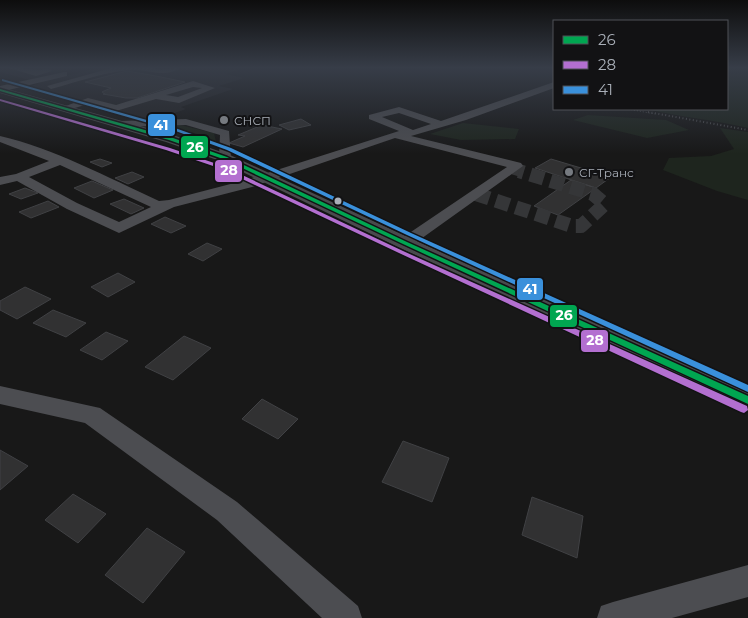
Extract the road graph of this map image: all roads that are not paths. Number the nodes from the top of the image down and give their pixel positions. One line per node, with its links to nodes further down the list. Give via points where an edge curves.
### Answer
1 (23, 96): 7 (main road)
2 (90, 96): 6 (street)
3 (156, 96): 4 (street, via 180,100); 8 (street)
4 (191, 96)
5 (524, 96): 11 (street)
6 (88, 101): 7 (street); 8 (street)
7 (65, 108): 10 (main road)
8 (116, 108): 9 (street)
9 (140, 114)
10 (120, 124): 15 (main road); 15 (street, via 186,122 225,133)
11 (440, 124): 12 (street); 12 (street, via 398,110 372,117)
12 (413, 133): 13 (street)
13 (394, 135): 18 (street); 21 (street, via 517,166)
14 (0, 139): 16 (street)
15 (225, 158): 18 (main road)
16 (60, 161): 17 (street); 20 (street, via 157,204)
17 (19, 177): 19 (street); 20 (street, via 120,228)
18 (269, 178): 20 (street); 21 (main road)
19 (0, 181)
20 (169, 204)
21 (405, 244): 23 (main road)
22 (0, 396): 25 (street, via 92,415 227,511)
23 (748, 400)
24 (748, 581): 26 (street)
25 (346, 618)
26 (613, 618)

